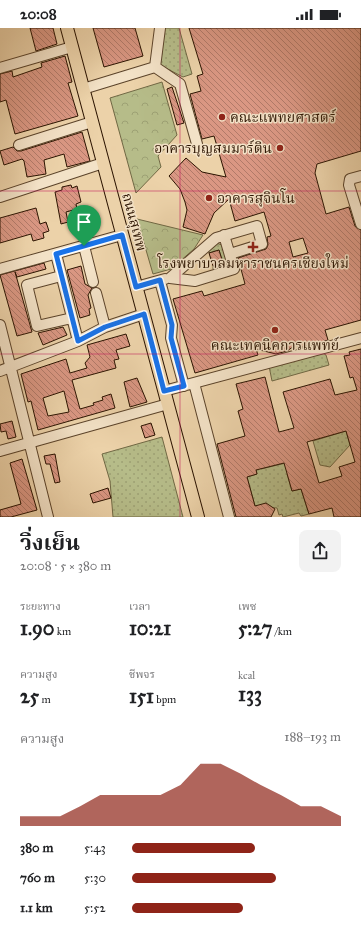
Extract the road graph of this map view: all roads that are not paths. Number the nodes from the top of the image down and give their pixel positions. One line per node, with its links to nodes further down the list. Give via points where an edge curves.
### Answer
1 (67, 28): 3 (main road, ถนนสุเทพ)
2 (160, 28): 4 (street)
3 (72, 47): 5 (street); 6 (main road, ถนนสุเทพ)
4 (156, 67): 6 (street); 8 (street, via 180,84)
5 (0, 68)
6 (83, 89): 7 (main road, ถนนสุเทพ)
7 (92, 122): 9 (street); 10 (main road, ถนนสุเทพ)
8 (197, 144)
9 (19, 145)
10 (103, 163): 13 (street); 16 (main road, ถนนสุเทพ)
11 (361, 176): 12 (street)
12 (350, 182): 14 (street); 15 (street)
13 (0, 197)
14 (361, 214)
15 (361, 224)
16 (122, 235): 18 (street); 26 (main road, ถนนสุเทพ)
17 (224, 235): 20 (street); 20 (street, via 256,226 262,244); 23 (street, via 216,238)
18 (84, 246): 19 (street); 25 (street)
19 (56, 254): 21 (street); 22 (street)
20 (230, 254): 23 (street, via 234,269 195,281)
21 (0, 269)
22 (61, 276): 29 (street); 29 (street, via 27,285 37,326)
23 (170, 278): 24 (street)
24 (160, 280): 26 (street); 36 (street, via 172,325 171,338)
25 (93, 282)
26 (136, 287): 28 (main road, ถนนสุเทพ)
27 (96, 293): 31 (street)
28 (144, 314): 31 (street); 37 (main road, ถนนสุเทพ)
29 (72, 318): 33 (street)
30 (0, 325): 34 (street)
31 (105, 327): 33 (street)
32 (361, 338): 36 (street, via 300,354 288,352 268,357 255,367)
33 (78, 341): 34 (street)
34 (10, 367): 35 (street); 39 (street)
35 (0, 371)
36 (189, 385): 37 (street); 43 (street)
37 (164, 391): 38 (main road, ถนนสุเทพ)
38 (168, 404): 39 (street); 42 (main road, ถนนสุเทพ)
39 (29, 444): 40 (street); 41 (street)
40 (0, 452)
41 (48, 517)
42 (198, 517)
43 (229, 517)

